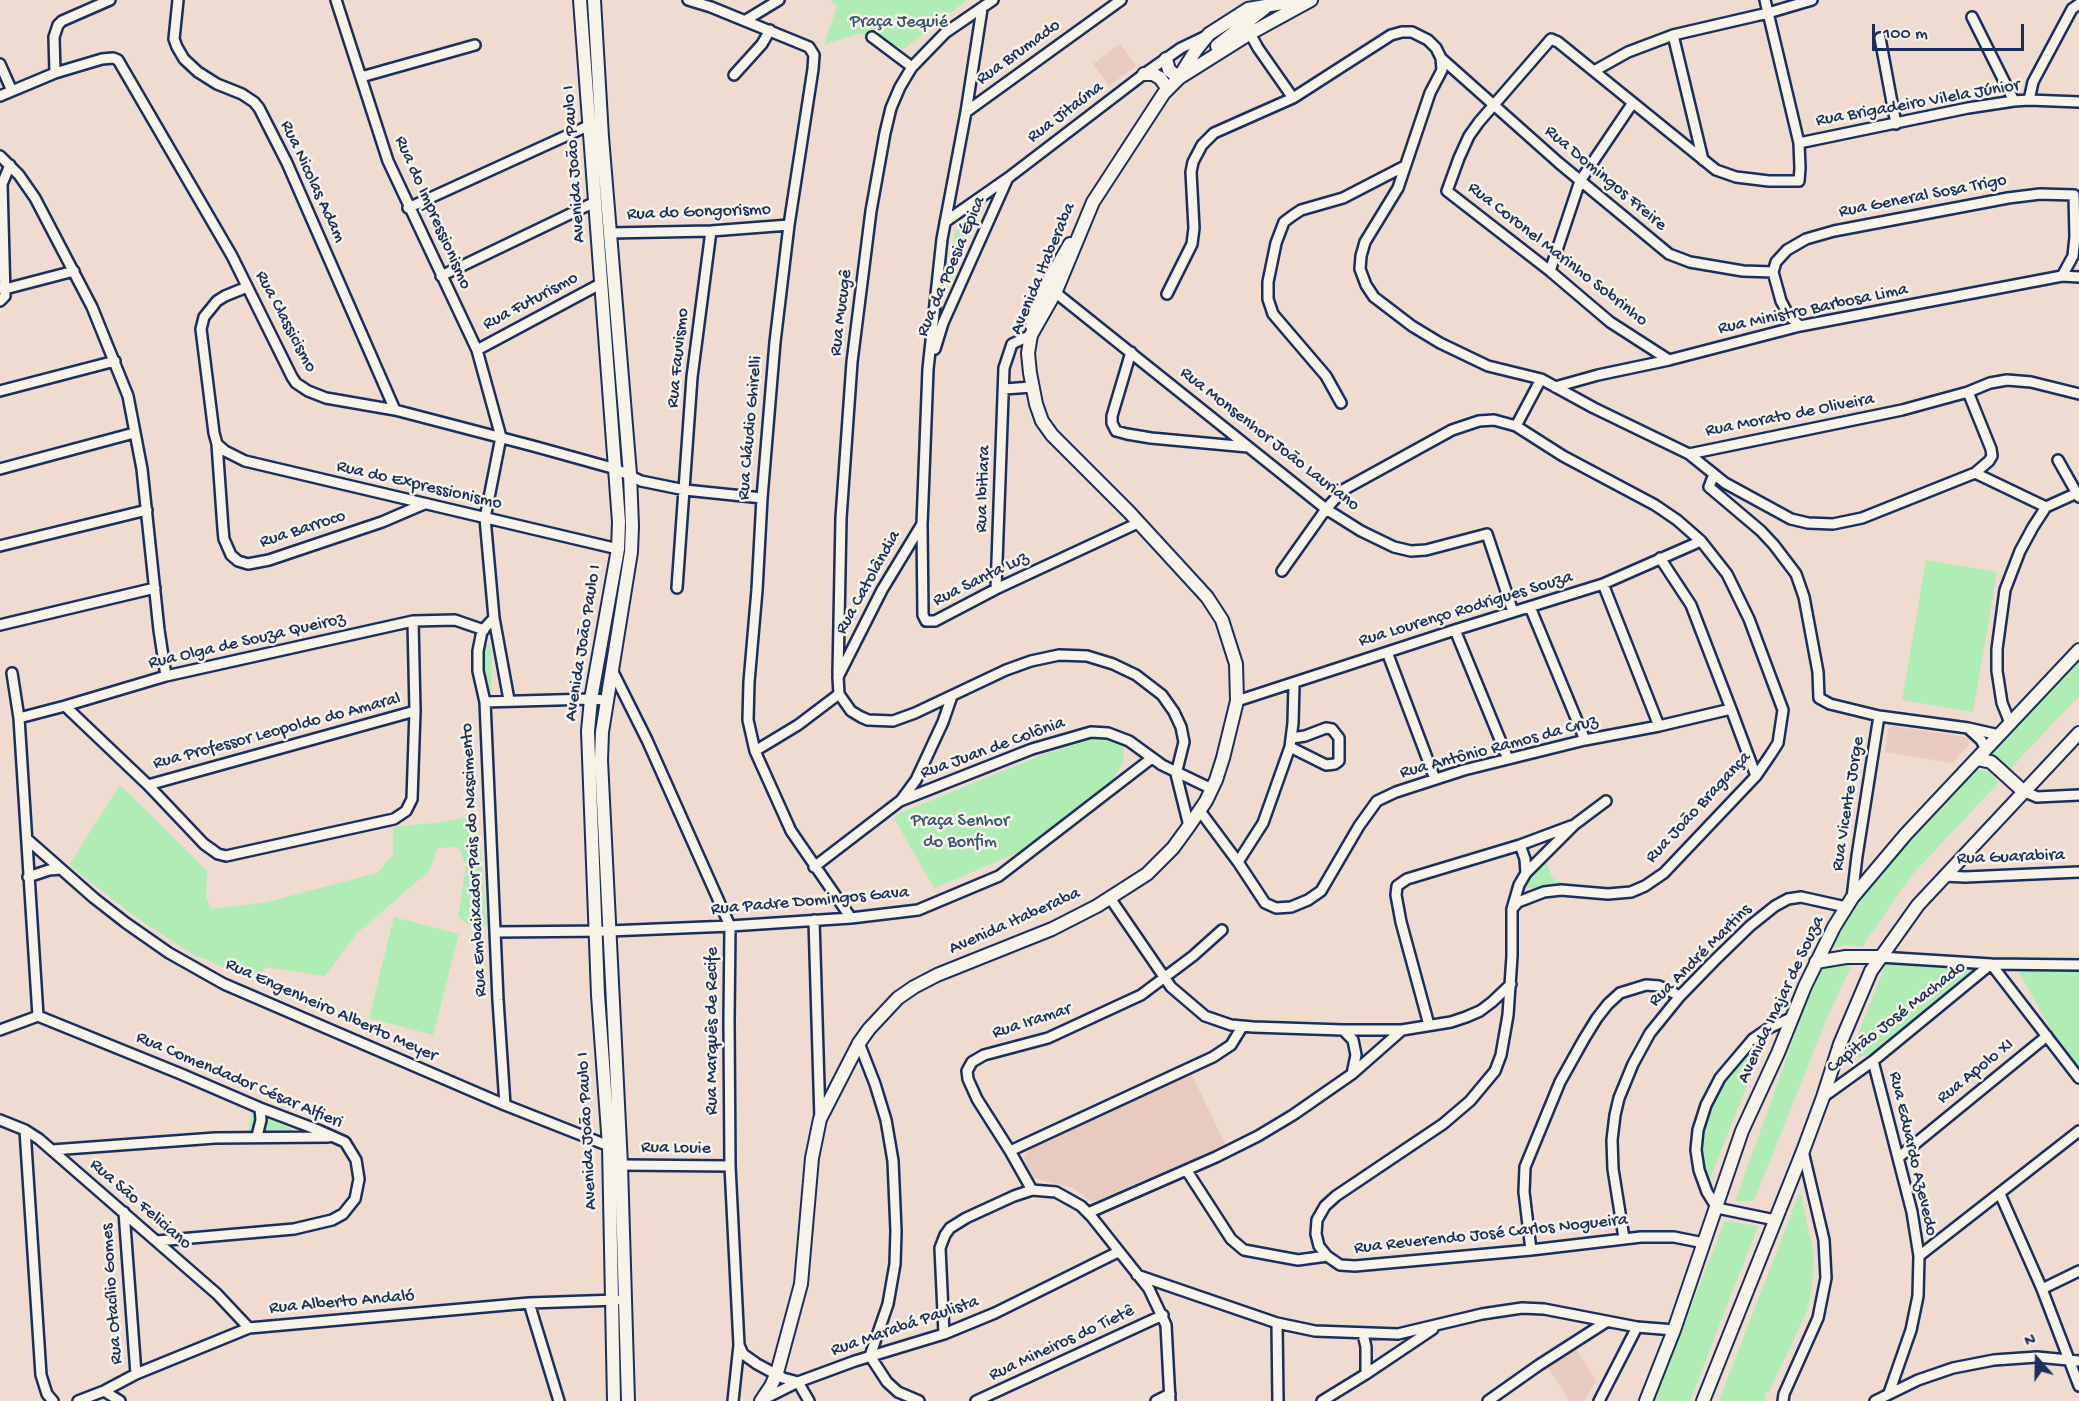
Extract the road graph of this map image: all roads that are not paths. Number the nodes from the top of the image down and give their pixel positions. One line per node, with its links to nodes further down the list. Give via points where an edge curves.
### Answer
1 (110, 0): 32 (street, via 58,25 54,38)
2 (178, 0): 90 (street, Rua Nicolas Adam, via 174,39 177,47 198,72 248,97 259,108)
3 (336, 0): 35 (street, Rua do Impressionismo)
4 (580, 0): 48 (main road, Avenida João Paulo I)
5 (594, 0): 62 (main road, Avenida João Paulo I)
6 (688, 0): 14 (street, Rua Cláudio Ghirelli)
7 (779, 0): 19 (street)
8 (993, 0): 16 (street, Rua Mucugê)
9 (1121, 0): 46 (street, Rua Brumado)
10 (1765, 0): 17 (street)
11 (1812, 0): 17 (street)
12 (1268, 2): 13 (main road, Avenida Itaberaba); 20 (main road); 22 (main road, Avenida Itaberaba, via 1248,9)
13 (1307, 2): 20 (main road, Avenida Itaberaba)
14 (711, 3): 19 (street, Rua Cláudio Ghirelli)
15 (2079, 4): 41 (street, via 2072,9 2033,82)
16 (982, 9): 30 (street, Rua Mucugê, via 945,33); 46 (street, Rua Catolândia)
17 (1768, 13): 23 (street); 49 (street)
18 (1972, 17): 42 (street)
19 (746, 20): 21 (street, Rua Cláudio Ghirelli)
20 (1247, 28): 36 (main road, Avenida Itaberaba); 40 (street)
21 (770, 30): 34 (street); 60 (street, Rua Cláudio Ghirelli, via 809,47 814,55)
22 (1209, 34): 28 (street, Rua Jitaúna); 36 (main road, Avenida Itaberaba)
23 (1673, 34): 31 (street); 51 (street)
24 (872, 38): 30 (street)
25 (1880, 39): 47 (street)
26 (475, 45): 35 (street)
27 (1441, 58): 40 (street, Rua Domingos Freire, via 1428,39 1402,32 1391,35); 45 (street, Rua Domingos Freire); 53 (street, Rua Morato de Oliveira, via 1442,70)
28 (1166, 59): 33 (street, Rua Jitaúna); 36 (main road, via 1169,70)
29 (0, 64): 38 (street)
30 (912, 67): 135 (street, Rua Mucugê, via 891,108 885,133 853,354 842,518)
31 (1594, 71): 44 (street); 45 (street, via 1551,39)
32 (55, 73): 38 (street); 70 (street, Rua Classicismo, via 102,59 118,60)
33 (1144, 74): 37 (main road, via 1157,76); 54 (street, Rua Jitaúna)
34 (734, 75)
35 (361, 77): 58 (street, Rua do Impressionismo)
36 (1179, 78): 37 (main road, Avenida Itaberaba)
37 (1168, 89): 72 (main road, Avenida Itaberaba, via 1093,202 1073,253)
38 (12, 91): 39 (street)
39 (0, 96)
40 (1293, 98): 73 (street, Rua Domingos Freire, via 1214,133 1202,145 1191,172 1192,244)
41 (2029, 100): 42 (street, Rua Brigadeiro Vilela Júnior); 43 (street, Rua Brigadeiro Vilela Júnior)
42 (2014, 101): 47 (street, Rua Brigadeiro Vilela Júnior)
43 (2079, 102)
44 (1632, 104): 51 (street); 55 (street)
45 (1492, 105): 55 (street, Rua Domingos Freire); 64 (street, Rua Coronel Marinho Sobrinho, via 1469,136 1447,191)
46 (966, 112): 59 (street, Rua Catolândia)
47 (1896, 124): 49 (street, Rua Brigadeiro Vilela Júnior)
48 (590, 125): 57 (main road, Avenida João Paulo I); 58 (street)
49 (1799, 142): 51 (street, via 1799,181 1736,177)
50 (0, 156): 52 (street)
51 (1703, 160)
52 (10, 165): 63 (street, via 35,198); 71 (street, via 2,184)
53 (1404, 167): 82 (street, Rua Morato de Oliveira, via 1398,188 1360,256 1366,285 1374,297 1440,343 1488,366); 89 (street, via 1343,198 1301,210 1284,222 1276,243 1268,282 1273,314 1326,376)
54 (1008, 178): 59 (street, Rua Jitaúna); 81 (street, Rua da Poesia Épica, via 943,323)
55 (1580, 181): 64 (street); 65 (street, Rua Domingos Freire, via 1669,254 1690,262)
56 (2077, 195): 65 (street, Rua General Sosa Trigo, via 2008,198 1834,231 1806,239 1787,250); 67 (street, Rua General Sosa Trigo, via 2073,256)
57 (595, 202): 66 (street); 69 (main road, Avenida João Paulo I)
58 (408, 208): 66 (street, Rua do Impressionismo)
59 (945, 222): 81 (street, Rua Catolândia)
60 (789, 225): 61 (street, Rua do Gongorismo); 105 (street, Rua Cláudio Ghirelli)
61 (711, 231): 62 (street, Rua do Gongorismo); 103 (street, Rua Fauvismo, via 692,377)
62 (610, 233): 101 (main road, Avenida João Paulo I)
63 (74, 271): 71 (street); 80 (street)
64 (1550, 271): 79 (street, Rua Coronel Marinho Sobrinho, via 1610,322)
65 (1773, 272): 75 (street, via 1781,300)
66 (441, 276): 77 (street, Rua do Impressionismo)
67 (2062, 276): 68 (street, Rua Ministro Barbosa Lima); 75 (street, Rua Ministro Barbosa Lima)
68 (2079, 277)
69 (602, 283): 77 (street, Rua Futurismo); 99 (main road, Avenida João Paulo I)
70 (247, 287): 90 (street, Rua Classicismo, via 296,384 326,398); 94 (street, Rua Barroco, via 220,299 202,322)
71 (3, 289): 74 (street, via 5,296)
72 (1051, 289): 76 (main road, Avenida Itaberaba); 78 (street, Rua Monsenhor João Lauriano)
73 (1167, 294)
74 (0, 301)
75 (1800, 326): 79 (street, Rua Ministro Barbosa Lima)
76 (1031, 335): 83 (main road, Avenida Itaberaba, via 1028,353); 85 (street, Rua Ibitiara, via 1012,344 1004,368)
77 (477, 350): 93 (street, Rua do Impressionismo)
78 (1131, 352): 95 (street, Rua Monsenhor João Lauriano); 95 (street, via 1112,416 1116,431)
79 (1669, 360): 84 (street, Rua Ministro Barbosa Lima)
80 (115, 361): 86 (street); 92 (street, via 130,403)
81 (928, 369): 112 (street, Rua Catolândia)
82 (1541, 379): 84 (street, Rua Morato de Oliveira); 91 (street)
83 (1032, 387): 85 (street); 111 (main road, Avenida Itaberaba, via 1042,421 1052,435)
84 (1555, 387): 96 (street, Rua Morato de Oliveira)
85 (1004, 389): 121 (street, Rua Ibitiara)
86 (0, 391)
87 (1968, 392): 88 (street, Rua Morato de Oliveira, via 1990,382 2007,380); 96 (street, Rua Morato de Oliveira, via 1902,410); 100 (street, via 1992,456)
88 (2079, 394)
89 (1341, 403)
90 (395, 410): 93 (street, Rua Classicismo)
91 (1516, 426): 108 (street, via 1494,420 1452,430 1343,490); 113 (street, Rua João Bragança, via 1655,505)
92 (134, 433): 98 (street); 109 (street)
93 (501, 437): 99 (street, Rua Classicismo); 110 (street)
94 (217, 444): 106 (street, Rua do Expressionismo, via 245,461); 106 (street, Rua Barroco, via 224,539 231,555 248,564)
95 (1248, 447): 108 (street, Rua Monsenhor João Lauriano)
96 (1689, 454): 102 (street)
97 (2058, 460): 104 (street)
98 (0, 469)
99 (616, 469): 101 (street, Rua Classicismo); 115 (main road, Avenida João Paulo I)
100 (1976, 473): 102 (street, via 1862,518 1833,524 1791,519); 107 (street)
101 (630, 474): 103 (street, Rua Classicismo, via 641,481); 122 (main road, Avenida João Paulo I, via 631,552)
102 (1714, 474): 147 (street, via 1709,487 1761,531 1796,574 1806,608 1820,698 1830,705)
103 (685, 490): 105 (street, Rua Classicismo); 120 (street, Rua Fauvismo)
104 (2078, 495): 107 (street)
105 (762, 498): 157 (street, Rua Cláudio Ghirelli, via 748,704)
106 (424, 504): 110 (street, Rua do Expressionismo)
107 (2046, 507): 149 (street, via 2020,551 2003,600 1997,671 2001,700)
108 (1326, 508): 117 (street); 124 (street, Rua Monsenhor João Lauriano, via 1378,540 1411,551 1487,534)
109 (147, 510): 114 (street); 119 (street)
110 (485, 519): 115 (street, Rua do Expressionismo); 125 (street)
111 (1138, 523): 121 (street, Rua Santa Luz); 143 (main road, Avenida Itaberaba, via 1207,597 1222,620 1236,664)
112 (922, 524): 121 (street, Rua Santa Luz, via 922,608 926,621 935,621); 135 (street, Rua Catolândia, via 882,590)
113 (1701, 541): 116 (street, Rua Lourenço Rodrigues Souza); 162 (street, Rua João Bragança, via 1740,601 1783,710 1778,742)
114 (0, 546)
115 (618, 549): 122 (main road, via 624,568); 139 (main road, Avenida João Paulo I)
116 (1660, 558): 118 (street, Rua Lourenço Rodrigues Souza); 145 (street, via 1691,605)
117 (1282, 571)
118 (1604, 584): 123 (street, Rua Lourenço Rodrigues Souza); 150 (street)
119 (155, 588): 127 (street); 134 (street)
120 (677, 588)
121 (996, 589)
122 (623, 603): 132 (main road, Avenida João Paulo I)
123 (1530, 607): 124 (street, Rua Lourenço Rodrigues Souza); 154 (street)
124 (1513, 612): 129 (street, Rua Lourenço Rodrigues Souza)
125 (494, 618): 128 (street, Rua Embaixador Pais do Nascimento); 140 (street)
126 (413, 621): 128 (street, Rua Olga de Souza Queiroz, via 455,620); 134 (street, Rua Olga de Souza Queiroz); 146 (street)
127 (0, 625)
128 (484, 630): 142 (street, Rua Embaixador Pais do Nascimento, via 479,643 478,671)
129 (1455, 630): 131 (street, Rua Lourenço Rodrigues Souza); 159 (street)
130 (2079, 650): 149 (main road, Avenida Inajar de Souza)
131 (1387, 652): 136 (street, Rua Lourenço Rodrigues Souza); 163 (street)
132 (612, 670): 141 (main road, Avenida João Paulo I); 187 (street, Rua Marquês de Recife)
133 (12, 673): 148 (street)
134 (166, 676): 144 (street, Rua Olga de Souza Queiroz)
135 (838, 677): 137 (street)
136 (1294, 684): 143 (street, Rua Lourenço Rodrigues Souza); 155 (street)
137 (839, 694): 138 (street, via 851,711 861,717 893,721); 157 (street)
138 (952, 696): 161 (street, via 1006,670 1059,655 1087,656 1113,664 1151,685 1174,712 1184,742); 168 (street, via 916,780)
139 (591, 699): 140 (street); 141 (street); 189 (main road, Avenida João Paulo I, via 588,731)
140 (509, 700): 142 (street)
141 (606, 700): 190 (main road, Avenida João Paulo I, via 601,760)
142 (485, 702): 191 (street, Rua Embaixador Pais do Nascimento)
143 (1237, 702): 165 (main road, Avenida Itaberaba)
144 (65, 706): 148 (street, Rua Olga de Souza Queiroz); 164 (street)
145 (1731, 709): 150 (street, Rua Antônio Ramos da Cruz); 162 (street)
146 (415, 711): 164 (street, Rua Professor Leopoldo do Amaral); 164 (street, via 412,799 406,811 394,819 226,856 204,844)
147 (1879, 716): 151 (street); 183 (street, Rua Vicente Jorge)
148 (19, 717): 173 (street)
149 (2010, 723): 153 (main road, Avenida Inajar de Souza)
150 (1659, 726): 154 (street, Rua Antônio Ramos da Cruz)
151 (1968, 728): 153 (street); 156 (street)
152 (2079, 733): 166 (main road)
153 (1999, 735): 156 (main road, Avenida Inajar de Souza)
154 (1585, 741): 159 (street, Rua Antônio Ramos da Cruz)
155 (1291, 742): 155 (street, via 1326,765 1339,761 1338,735 1332,729); 175 (street, via 1263,823)
156 (1986, 749): 160 (main road, Avenida Inajar de Souza)
157 (755, 751): 176 (street, Rua Cláudio Ghirelli, via 791,831)
158 (1152, 758): 161 (street, Rua Juan de Colônia); 168 (street, Rua Juan de Colônia, via 1129,741 1091,732 1032,749); 185 (street, Rua Padre Domingos Gava, via 999,876 918,910)
159 (1508, 759): 163 (street, Rua Antônio Ramos da Cruz)
160 (1977, 759): 166 (main road, via 1991,762); 183 (main road, Avenida Inajar de Souza)
161 (1176, 774): 165 (street); 172 (street)
162 (1756, 776): 184 (street, Rua João Bragança, via 1664,873 1645,886 1608,894 1544,892 1518,902)
163 (1435, 779): 175 (street, Rua Antônio Ramos da Cruz, via 1377,801 1321,891 1291,908 1265,903)
164 (148, 785)
165 (1212, 789): 170 (main road, Avenida Itaberaba)
166 (2024, 791): 167 (street, via 2037,797); 180 (main road)
167 (2079, 795)
168 (900, 801): 176 (street, Rua Juan de Colônia)
169 (1606, 801): 171 (street)
170 (1200, 811): 172 (main road, Avenida Itaberaba); 175 (street, Rua Antônio Ramos da Cruz)
171 (1574, 825): 174 (street); 179 (street)
172 (1189, 826): 182 (main road, Avenida Itaberaba, via 1147,874)
173 (27, 838): 177 (street, Rua Engenheiro Alberto Meyer); 181 (street)
174 (1520, 845): 179 (street); 201 (street, via 1407,879 1397,886)
175 (1238, 862)
176 (814, 867): 185 (street, Rua Cláudio Ghirelli)
177 (61, 869): 181 (street); 212 (street, Rua Engenheiro Alberto Meyer, via 169,953 224,984)
178 (2079, 872): 180 (street, Rua Guarabira)
179 (1526, 873): 184 (street)
180 (1944, 876): 192 (main road)
181 (28, 877): 199 (street)
182 (1110, 898): 196 (street); 207 (main road, Avenida Itaberaba, via 1052,929 914,987 880,1016)
183 (1849, 902): 193 (main road, Avenida Inajar de Souza); 198 (street, Rua André Martins, via 1801,897 1775,906)
184 (1512, 909): 197 (street)
185 (851, 918): 186 (street, Rua Padre Domingos Gava)
186 (814, 920): 187 (street, Rua Padre Domingos Gava); 214 (street)
187 (730, 926): 190 (street, Rua Padre Domingos Gava); 226 (street, Rua Marquês de Recife)
188 (1222, 930): 196 (street, Rua Iramar)
189 (596, 931): 190 (street, Rua Padre Domingos Gava); 191 (street, Rua Padre Domingos Gava); 220 (main road, Avenida João Paulo I)
190 (609, 931): 225 (main road, Avenida João Paulo I)
191 (495, 932): 212 (street, Rua Embaixador Pais do Nascimento)
192 (1880, 957): 193 (main road); 194 (street); 211 (main road, via 1848,1026)
193 (1816, 962): 200 (main road, Avenida Inajar de Souza)
194 (1991, 964): 195 (street); 206 (street); 208 (street, Capitão José Machado)
195 (2079, 965)
196 (1164, 979): 202 (street, via 1205,1016); 222 (street, Rua Iramar, via 1141,995 1048,1038 984,1055 972,1062 967,1071 972,1089)
197 (1511, 984): 201 (street, via 1480,1011 1451,1022); 239 (street, via 1501,1056 1495,1071 1443,1124 1325,1206 1317,1220 1316,1234)
198 (1680, 996): 234 (street, Rua André Martins, via 1650,1033 1633,1064 1615,1115 1613,1168); 237 (street, via 1659,986 1646,985 1620,993 1602,1011 1584,1039 1560,1082 1525,1167)
199 (38, 1016): 203 (street); 213 (street, Rua Comendador César Alfieri)
200 (1793, 1017): 230 (main road, Avenida Inajar de Souza, via 1742,1131); 230 (street, via 1753,1039 1720,1078 1706,1105 1698,1130 1697,1162)
201 (1428, 1025): 205 (street)
202 (1242, 1027): 204 (street); 222 (street, via 1232,1045 1213,1057)
203 (0, 1030)
204 (1343, 1030): 205 (street); 209 (street, via 1353,1040)
205 (1402, 1030): 209 (street)
206 (2047, 1036): 210 (street); 224 (street, Rua Apolo XI)
207 (859, 1043): 214 (main road, Avenida Itaberaba); 256 (street, via 886,1120 893,1161 896,1232 888,1304)
208 (1873, 1061): 211 (street, Capitão José Machado); 224 (street, Rua Eduardo Azevedo)
209 (1353, 1074): 227 (street, via 1258,1136)
210 (2079, 1078)
211 (1823, 1097): 223 (main road)
212 (505, 1106): 220 (street, Rua Engenheiro Alberto Meyer)
213 (260, 1108): 218 (street); 219 (street, Rua Comendador César Alfieri)
214 (820, 1119): 259 (main road, Avenida Itaberaba, via 812,1158 801,1284)
215 (0, 1120): 216 (street, Rua São Feliciano)
216 (25, 1130): 221 (street, Rua São Feliciano); 269 (street, via 41,1375 46,1394)
217 (2079, 1131): 229 (street)
218 (257, 1137): 219 (street); 221 (street)
219 (331, 1137): 235 (street, Rua Comendador César Alfieri, via 345,1142 351,1150 359,1179 355,1198 338,1217 294,1229)
220 (609, 1146): 244 (main road, Avenida João Paulo I)
221 (52, 1150): 231 (street, Rua São Feliciano)
222 (1010, 1150): 228 (street, Rua Iramar)
223 (1803, 1151): 233 (main road); 286 (street, via 1824,1240 1826,1278 1818,1318)
224 (1899, 1157): 240 (street, Rua Eduardo Azevedo)
225 (621, 1165): 226 (street, Rua Louie); 244 (main road, Avenida João Paulo I)
226 (730, 1166): 255 (street, Rua Marquês de Recife)
227 (1187, 1171): 232 (street); 239 (street, via 1231,1239 1244,1250 1298,1260)
228 (1032, 1190): 232 (street, via 1056,1192); 253 (street, via 966,1218 945,1235 940,1248)
229 (2000, 1194): 240 (street); 243 (street)
230 (1717, 1208): 233 (street); 236 (main road, Avenida Inajar de Souza)
231 (124, 1212): 235 (street, Rua São Feliciano); 260 (street, Rua Otacílio Gomes)
232 (1088, 1213): 238 (street)
233 (1775, 1220): 285 (main road)
234 (1624, 1238): 236 (street, Rua Reverendo José Carlos Nogueira, via 1674,1237); 237 (street, Rua Reverendo José Carlos Nogueira)
235 (157, 1241): 251 (street, Rua São Feliciano)
236 (1704, 1244): 252 (main road, Avenida Inajar de Souza)
237 (1531, 1250): 239 (street, Rua Reverendo José Carlos Nogueira, via 1373,1266 1340,1265)
238 (1118, 1252): 242 (street); 253 (street, Rua Marabá Paulista)
239 (1327, 1256)
240 (1919, 1256): 266 (street, Rua Eduardo Azevedo, via 1918,1296 1911,1330)
241 (2079, 1271): 243 (street)
242 (1137, 1275): 246 (street); 248 (street)
243 (2042, 1289): 257 (street)
244 (618, 1300): 245 (street, Rua Alberto Andaló); 273 (main road, Avenida João Paulo I); 274 (main road, Avenida João Paulo I)
245 (529, 1303): 251 (street, Rua Alberto Andaló); 272 (street)
246 (1163, 1315): 267 (street); 278 (street, Rua Mineiros do Tietê)
247 (1606, 1322): 249 (street, via 1522,1308); 250 (street); 282 (street)
248 (1277, 1323): 254 (street, via 1315,1331); 280 (street)
249 (1437, 1326): 254 (street, via 1398,1334); 261 (street)
250 (1638, 1327): 252 (street); 283 (street)
251 (249, 1328): 260 (street, Rua Alberto Andaló)
252 (1674, 1330): 284 (main road, Avenida Inajar de Souza)
253 (944, 1334): 256 (street, Rua Marabá Paulista)
254 (1363, 1334): 261 (street)
255 (739, 1346): 258 (street); 262 (street, Rua Marquês de Recife)
256 (870, 1356): 263 (street, Rua Marabá Paulista); 277 (street, via 886,1382)
257 (2074, 1360): 264 (street); 266 (street, via 1994,1360 1953,1368)
258 (757, 1364): 259 (street); 262 (street, via 744,1367)
259 (777, 1373): 263 (street); 268 (main road, Avenida Itaberaba)
260 (136, 1374): 265 (street, Rua Alberto Andaló)
261 (1366, 1374): 281 (street)
262 (735, 1375): 275 (street, Rua Marquês de Recife)
263 (798, 1382): 268 (street, Rua Marabá Paulista); 276 (street)
264 (2079, 1386)
265 (104, 1391): 270 (street, Rua Alberto Andaló); 271 (street)
266 (1889, 1393): 287 (street)
267 (1170, 1397): 279 (street)
268 (762, 1400)
269 (53, 1401)
270 (78, 1401)
271 (120, 1401)
272 (559, 1401)
273 (614, 1401)
274 (628, 1401)
275 (733, 1401)
276 (809, 1401)
277 (919, 1401)
278 (976, 1401)
279 (1156, 1401)
280 (1278, 1401)
281 (1322, 1401)
282 (1488, 1401)
283 (1599, 1401)
284 (1646, 1401)
285 (1703, 1401)
286 (1783, 1401)
287 (1875, 1401)

